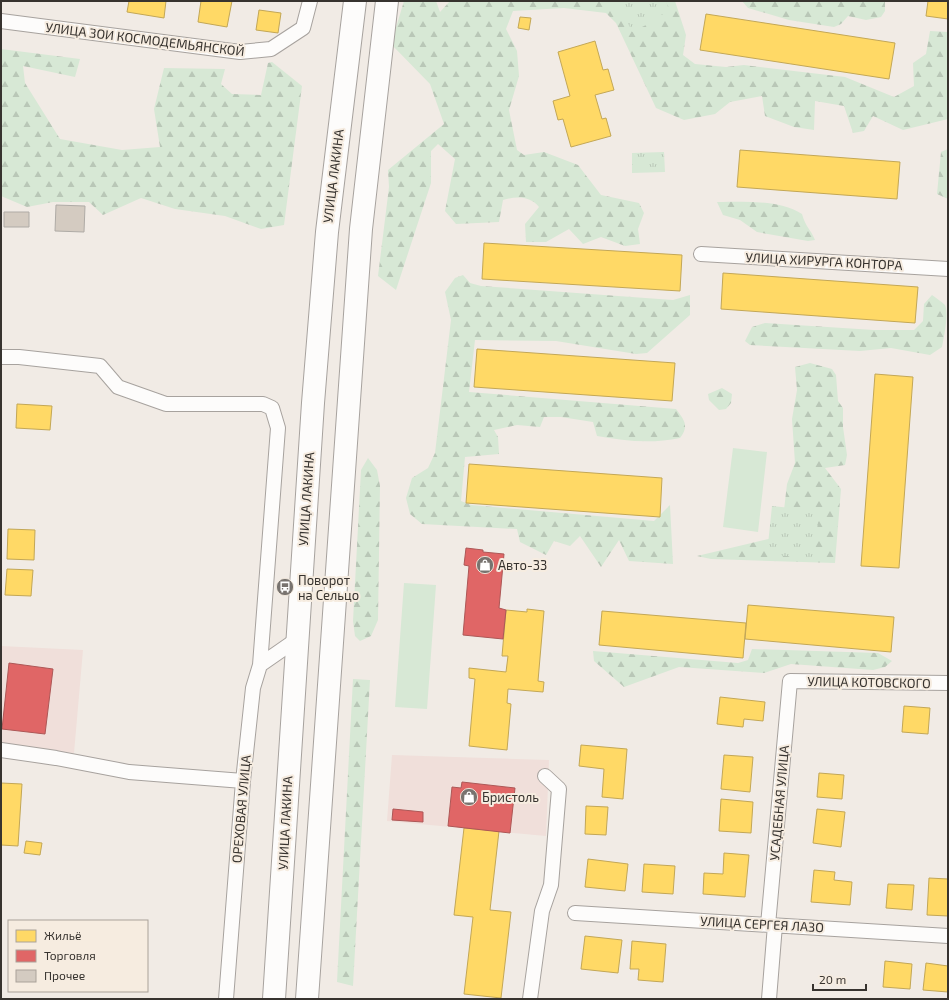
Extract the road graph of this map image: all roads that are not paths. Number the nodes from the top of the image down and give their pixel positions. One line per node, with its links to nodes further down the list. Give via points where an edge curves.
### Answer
1 (310, 1): 4 (street, УЛИЦА ЗОИ КОСМОДЕМЬЯНСКОЙ, via 303,28 271,49 240,52)
2 (355, 1): 8 (highway, УЛИЦА ЛАКИНА, via 327,232)
3 (387, 1): 20 (highway, via 361,229)
4 (1, 21)
5 (701, 254): 6 (street, УЛИЦА ХИРУРГА КОНТОРА)
6 (948, 268)
7 (1, 357): 9 (street, ОРЕХОВАЯ УЛИЦА, via 100,366 118,387 166,404 263,404 272,408 278,428)
8 (296, 640): 9 (street); 19 (highway, УЛИЦА ЛАКИНА)
9 (260, 665): 14 (street, ОРЕХОВАЯ УЛИЦА, via 253,688)
10 (790, 681): 11 (street, УЛИЦА КОТОВСКОГО); 16 (street, УСАДЕБНАЯ УЛИЦА)
11 (948, 683)
12 (1, 750): 14 (street, via 129,772)
13 (546, 776): 21 (street, via 559,789 551,885 542,911)
14 (243, 781): 18 (street, ОРЕХОВАЯ УЛИЦА)
15 (575, 913): 16 (street, УЛИЦА СЕРГЕЯ ЛАЗО)
16 (771, 925): 17 (street, УЛИЦА СЕРГЕЯ ЛАЗО); 22 (street, УСАДЕБНАЯ УЛИЦА)
17 (948, 936)
18 (226, 999)
19 (274, 999)
20 (308, 999)
21 (530, 999)
22 (769, 999)

